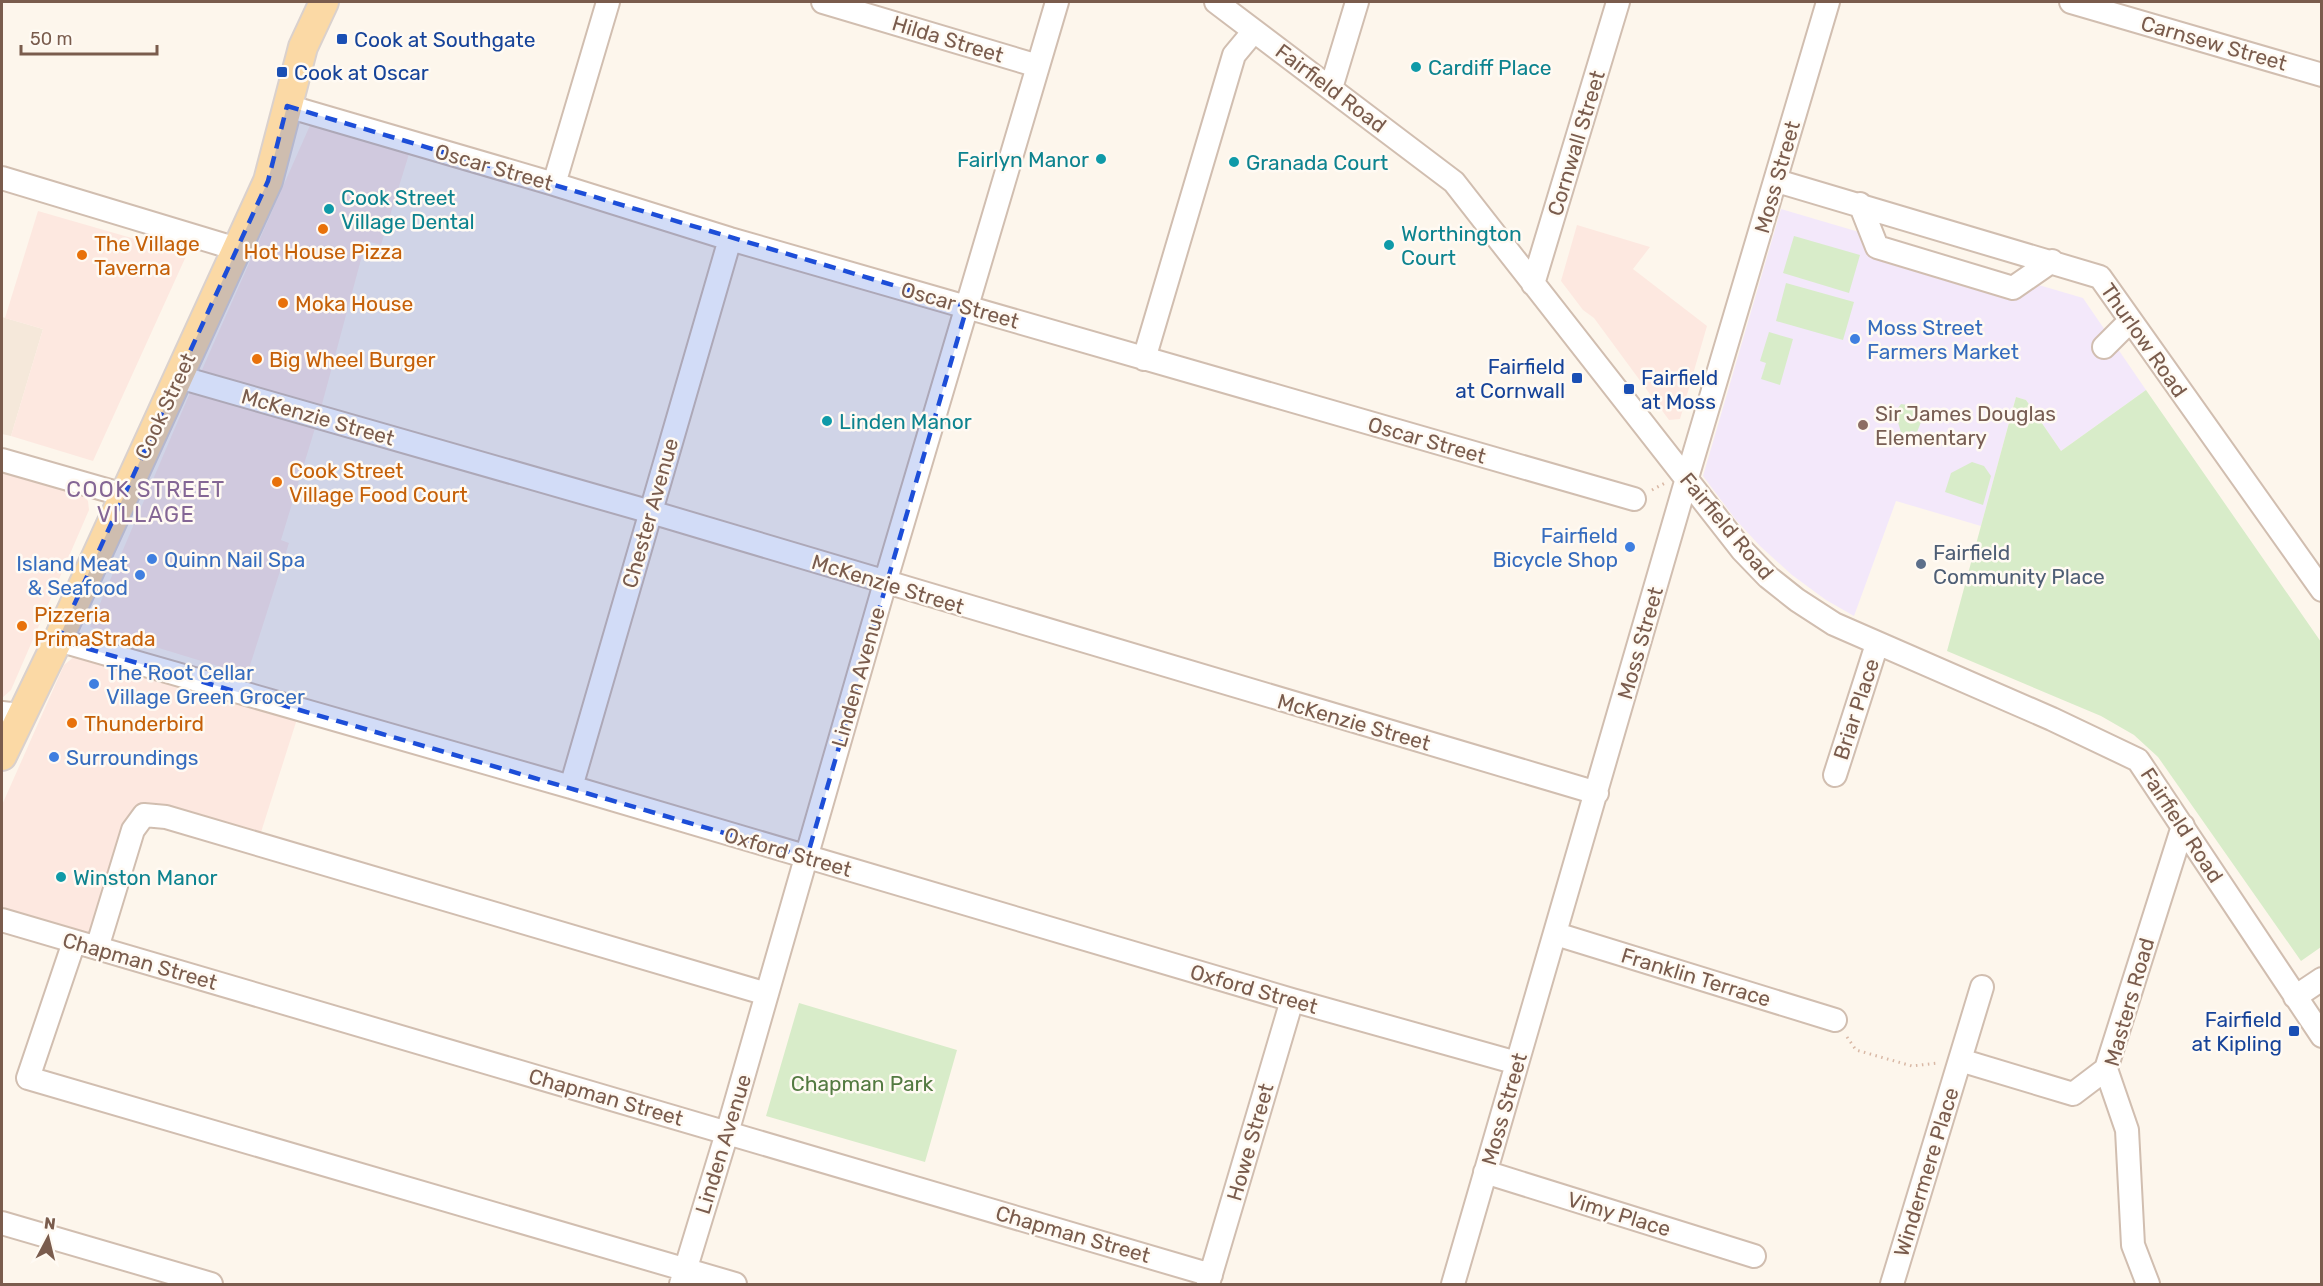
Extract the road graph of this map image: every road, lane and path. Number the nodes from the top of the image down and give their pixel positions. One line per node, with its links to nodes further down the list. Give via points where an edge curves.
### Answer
1 (307, 2): 12 (main road, Cook Street)
2 (324, 2): 12 (main road, Cook Street)
3 (608, 2): 19 (street)
4 (823, 2): 13 (street, Hilda Street)
5 (1057, 2): 13 (street, Linden Avenue)
6 (1216, 2): 11 (street, Fairfield Road)
7 (1357, 2): 15 (street)
8 (1618, 2): 24 (street, Cornwall Street)
9 (1828, 2): 18 (street, Moss Street)
10 (2071, 2): 14 (street, Carnsew Street)
11 (1254, 31): 15 (street, Fairfield Road); 28 (street, via 1234,56)
12 (303, 47): 16 (main road, Cook Street)
13 (1038, 66): 25 (street, Linden Avenue)
14 (2322, 75)
15 (1331, 88): 24 (street, Fairfield Road, via 1454,182)
16 (287, 106): 19 (street, Oscar Street); 22 (main road, Cook Street, via 268,181)
17 (2, 178): 22 (street)
18 (1776, 181): 20 (street, Thurlow Road); 31 (street, Moss Street)
19 (554, 184): 21 (street, Oscar Street)
20 (1860, 204): 23 (street, Thurlow Road); 23 (street, via 1877,247 2013,288)
21 (730, 239): 25 (street, Oscar Street); 34 (street, Chester Avenue)
22 (237, 249): 29 (main road, Cook Street)
23 (2052, 261): 26 (street, Thurlow Road, via 2100,277)
24 (1533, 284): 31 (street, Fairfield Road)
25 (967, 307): 28 (street, Oscar Street); 35 (street, Linden Avenue)
26 (2130, 321): 27 (street); 36 (street, Thurlow Road)
27 (2104, 347)
28 (1144, 359): 33 (street, Oscar Street)
29 (178, 377): 32 (main road, Cook Street); 34 (street, McKenzie Street)
30 (2, 460): 32 (street)
31 (1684, 475): 33 (path); 38 (street, Fairfield Road, via 1768,577 1834,624); 43 (street, Moss Street)
32 (124, 495): 37 (main road, Cook Street)
33 (1634, 499)
34 (651, 512): 35 (street, McKenzie Street); 42 (street, Chester Avenue)
35 (885, 583): 43 (street, McKenzie Street); 45 (street, Linden Avenue)
36 (2322, 590)
37 (58, 640): 39 (main road, Cook Street); 42 (street, Oxford Street)
38 (1877, 644): 41 (street, Briar Place); 44 (street, Fairfield Road, via 2138,760)
39 (11, 714): 40 (main road, Cook Street)
40 (2, 756)
41 (1835, 775)
42 (571, 787): 45 (street, Oxford Street)
43 (1597, 793): 47 (street, Moss Street)
44 (2182, 826): 53 (street, Fairfield Road); 60 (street, Masters Road)
45 (807, 857): 52 (street, Linden Avenue); 54 (street, Oxford Street)
46 (2, 920): 48 (street, Chapman Street)
47 (1556, 934): 55 (street, Franklin Terrace); 58 (street, Moss Street)
48 (74, 942): 49 (street, Chapman Street); 65 (street, via 28,1078)
49 (97, 948): 52 (street, via 133,830 144,815 166,817); 61 (street, Chapman Street)
50 (2322, 979): 53 (street)
51 (1982, 987): 57 (street, Windermere Place)
52 (767, 994): 61 (street, Linden Avenue)
53 (2295, 997): 56 (street, Fairfield Road)
54 (1292, 1000): 58 (street, Oxford Street); 66 (street, Howe Street)
55 (1835, 1020): 59 (path, via 1856,1050)
56 (2322, 1036)
57 (1960, 1060): 60 (street, Windermere Place, via 2073,1094); 70 (street, Windermere Place)
58 (1517, 1063): 62 (street, Moss Street)
59 (1912, 1066)
60 (2106, 1069): 71 (street, Masters Road, via 2127,1130 2133,1245)
61 (728, 1133): 65 (street, Linden Avenue); 66 (street, Chapman Street)
62 (1485, 1172): 64 (street, Vimy Place); 69 (street, Moss Street)
63 (2, 1223): 67 (street)
64 (1754, 1256)
65 (683, 1277): 68 (street)
66 (1210, 1280)
67 (211, 1284)
68 (735, 1284)
69 (1453, 1284)
70 (1892, 1284)
71 (2148, 1284)

